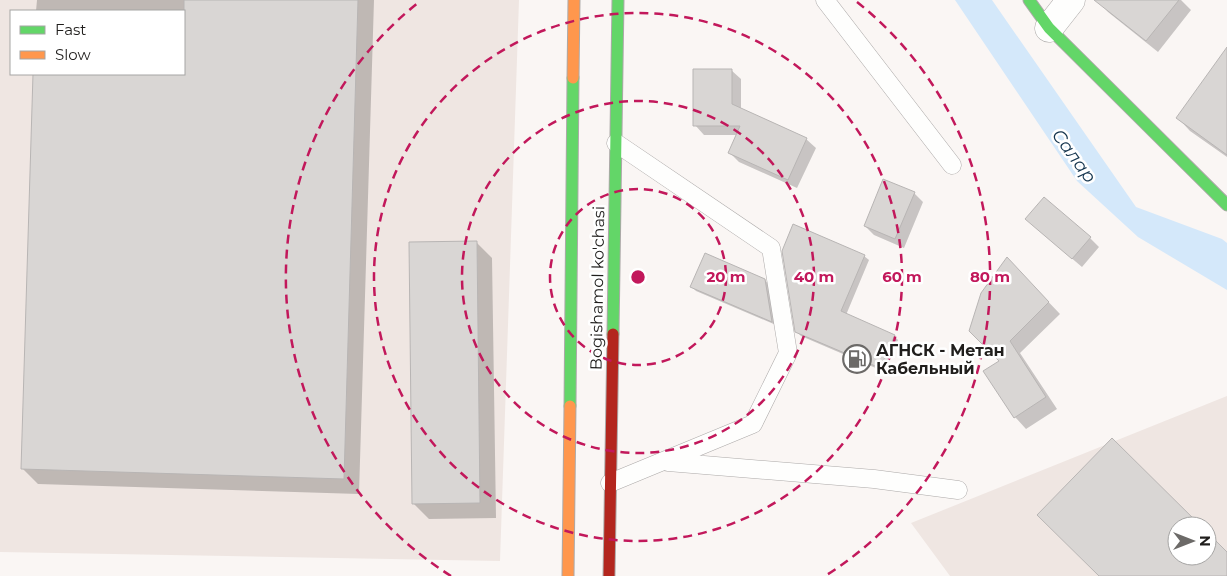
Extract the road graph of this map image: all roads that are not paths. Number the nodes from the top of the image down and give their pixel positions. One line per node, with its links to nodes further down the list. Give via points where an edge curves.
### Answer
1 (574, 0): 13 (main road, Bogishamol ko'chasi, via 573,483)
2 (618, 0): 7 (main road, Bogishamol ko'chasi)
3 (825, 0): 8 (lane)
4 (1029, 0): 6 (main road)
5 (1071, 0): 6 (street)
6 (1049, 28): 9 (main road)
7 (616, 143): 10 (lane, via 771,248 788,354 753,424); 11 (main road, Bogishamol ko'chasi)
8 (952, 165)
9 (1226, 201)
10 (665, 461): 11 (lane); 12 (lane, via 874,479)
11 (606, 483): 14 (main road, Bogishamol ko'chasi)
12 (958, 490)
13 (568, 576)
14 (609, 576)

